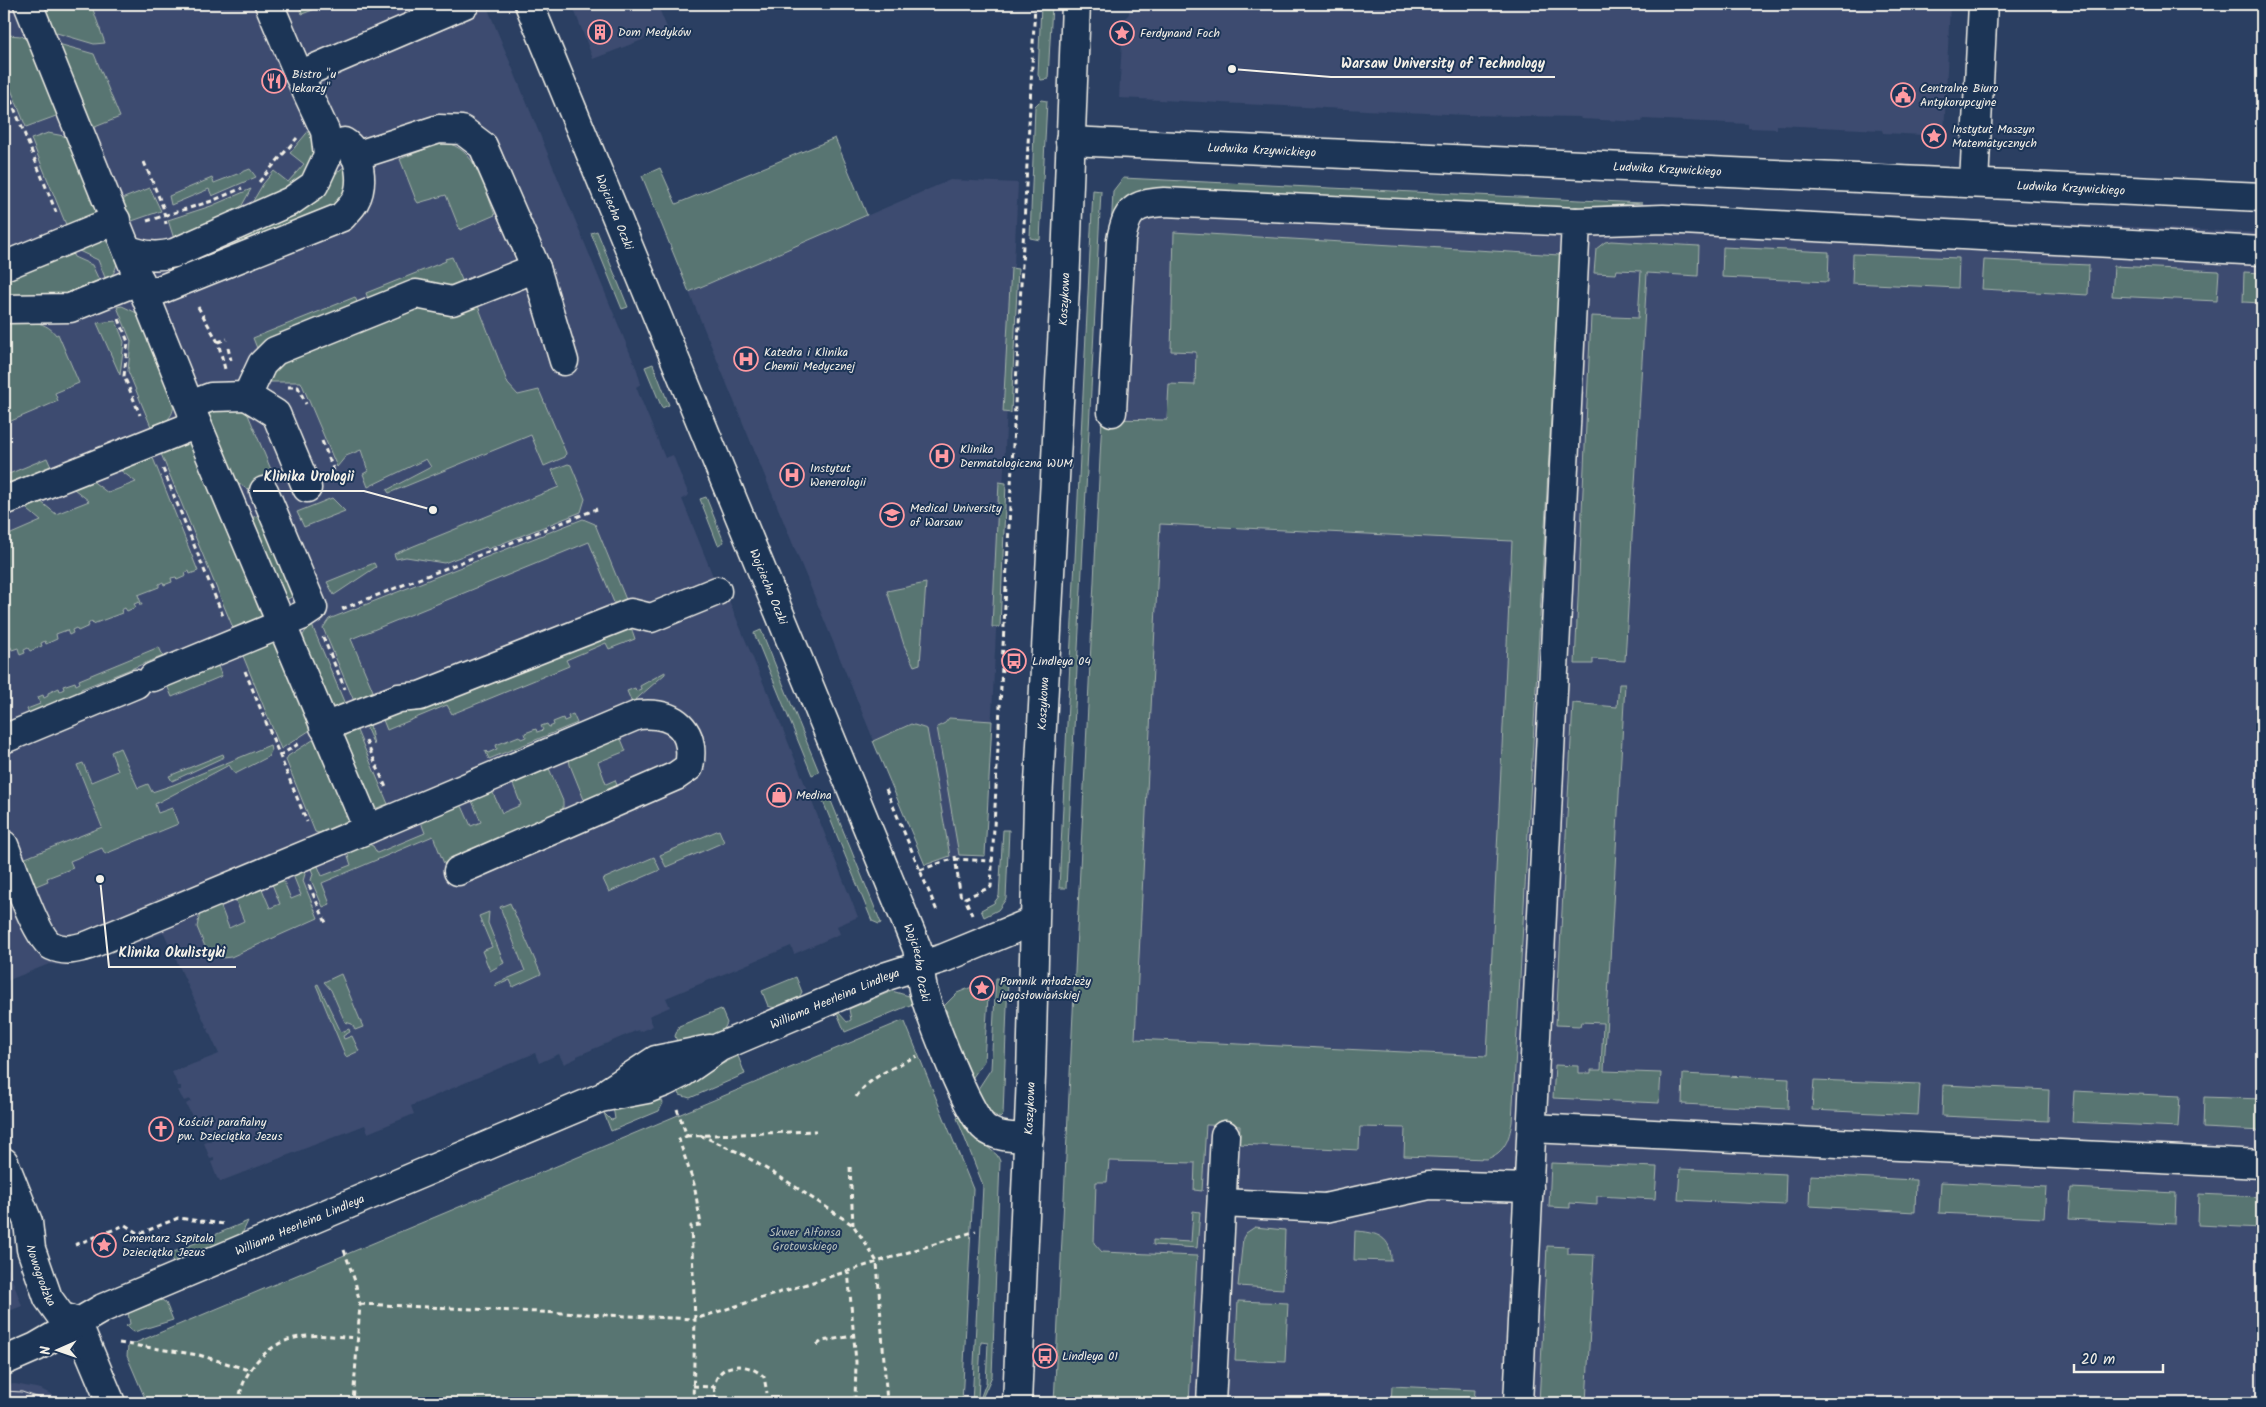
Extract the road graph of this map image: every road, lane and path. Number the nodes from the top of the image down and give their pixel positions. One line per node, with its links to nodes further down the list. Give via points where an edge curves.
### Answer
1 (28, 4): 22 (street)
2 (269, 4): 8 (street)
3 (465, 4): 8 (street)
4 (529, 4): 70 (street, Wojciecha Oczki)
5 (1035, 4): 62 (path)
6 (1076, 4): 11 (street, Koszykowa)
7 (1983, 4): 15 (street)
8 (299, 75): 10 (street)
9 (4, 83): 21 (path)
10 (312, 133): 12 (street, via 348,145); 14 (path); 25 (street, via 328,155 314,185 291,201 174,253 160,257)
11 (1070, 141): 15 (street, Ludwika Krzywickiego); 67 (street, Koszykowa)
12 (355, 156): 28 (street, via 439,129 462,130 483,146); 29 (street, via 361,176 358,192 356,200 342,217)
13 (144, 162): 20 (path, via 163,207)
14 (260, 181): 16 (path); 18 (path)
15 (1974, 183): 19 (street, Ludwika Krzywickiego)
16 (252, 184)
17 (244, 187): 20 (path)
18 (256, 188)
19 (2262, 197)
20 (163, 216): 22 (path); 24 (path)
21 (58, 217)
22 (128, 222): 25 (street); 27 (street)
23 (1576, 222): 26 (street, via 1663,219); 38 (street, via 1164,202 1139,205 1128,215 1121,240); 74 (street)
24 (166, 225)
25 (129, 250): 29 (street)
26 (2262, 251)
27 (4, 266)
28 (536, 268): 35 (street); 37 (street, via 452,301 416,294 275,350 262,364)
29 (143, 287): 31 (street, via 70,308); 39 (street)
30 (196, 304): 34 (path)
31 (4, 310)
32 (117, 316): 40 (path, via 128,342 124,376)
33 (227, 339): 34 (path)
34 (218, 342): 36 (path)
35 (564, 362)
36 (225, 371)
37 (247, 396): 39 (street, via 211,397); 42 (street, via 276,414 304,482)
38 (1112, 412)
39 (193, 414): 43 (street); 44 (street)
40 (141, 418)
41 (159, 460): 48 (path)
42 (264, 491): 44 (street); 49 (street, via 313,608)
43 (4, 501)
44 (230, 504): 49 (street)
45 (598, 509): 47 (path)
46 (717, 591): 53 (street, via 652,618 631,612 420,696 399,698)
47 (341, 610)
48 (224, 620)
49 (281, 625): 53 (street); 55 (street)
50 (321, 634): 52 (path)
51 (245, 670): 56 (path)
52 (348, 698)
53 (316, 732): 56 (path); 59 (street)
54 (365, 737): 57 (path)
55 (4, 739)
56 (280, 756): 58 (path)
57 (398, 816): 59 (street); 64 (street, via 638,716 654,713 682,726 692,750 690,767)
58 (308, 825)
59 (368, 829): 60 (street, via 69,951 50,945 39,932)
60 (4, 844)
61 (955, 858): 62 (path); 63 (path); 66 (path)
62 (992, 861): 69 (path, via 991,887 965,898)
63 (920, 870)
64 (458, 871)
65 (307, 880): 68 (path)
66 (961, 900)
67 (1034, 922): 70 (street, Williama Heerleina Lindleya); 79 (street, Koszykowa)
68 (326, 923)
69 (975, 923)
70 (921, 965): 79 (street, Wojciecha Oczki, via 928,1005 977,1120 994,1134); 94 (street, Williama Heerleina Lindleya, via 887,976 720,1047 656,1060 600,1098 103,1308)
71 (921, 1054): 72 (path, via 876,1076)
72 (856, 1097)
73 (677, 1108): 78 (path)
74 (1532, 1128): 81 (street); 83 (street)
75 (816, 1130): 76 (path)
76 (700, 1135): 78 (path); 86 (path, via 763,1167)
77 (1225, 1135): 84 (street)
78 (688, 1136): 93 (path, via 679,1140 694,1184 702,1225 691,1226)
79 (1028, 1138): 111 (street, Koszykowa)
80 (4, 1162): 94 (street, Nowogrodzka, via 28,1222 31,1249 48,1298 61,1316)
81 (2262, 1164)
82 (850, 1167): 86 (path)
83 (1529, 1188): 84 (street, via 1429,1184 1325,1208); 113 (street)
84 (1222, 1203): 112 (street)
85 (226, 1224): 88 (path, via 178,1218 139,1234 125,1225)
86 (853, 1225): 90 (path)
87 (976, 1231): 90 (path)
88 (75, 1245)
89 (344, 1250): 92 (path)
90 (877, 1262): 91 (path); 110 (path)
91 (848, 1270): 93 (path); 95 (path)
92 (360, 1304): 93 (path); 96 (path)
93 (695, 1318): 101 (path)
94 (77, 1322): 99 (street, Williama Heerleina Lindleya, via 36,1347); 104 (street)
95 (854, 1336): 98 (path); 109 (path)
96 (358, 1338): 100 (path, via 293,1337 269,1349); 106 (path)
97 (119, 1343): 100 (path, via 199,1355)
98 (816, 1344)
99 (4, 1361)
100 (249, 1370): 105 (path)
101 (693, 1386): 102 (path); 107 (path)
102 (714, 1387): 103 (path, via 723,1370 743,1365 764,1377); 108 (path)
103 (767, 1393)
104 (110, 1403)
105 (239, 1403)
106 (354, 1403)
107 (693, 1403)
108 (717, 1403)
109 (855, 1403)
110 (887, 1403)
111 (1017, 1403)
112 (1211, 1403)
113 (1518, 1403)

